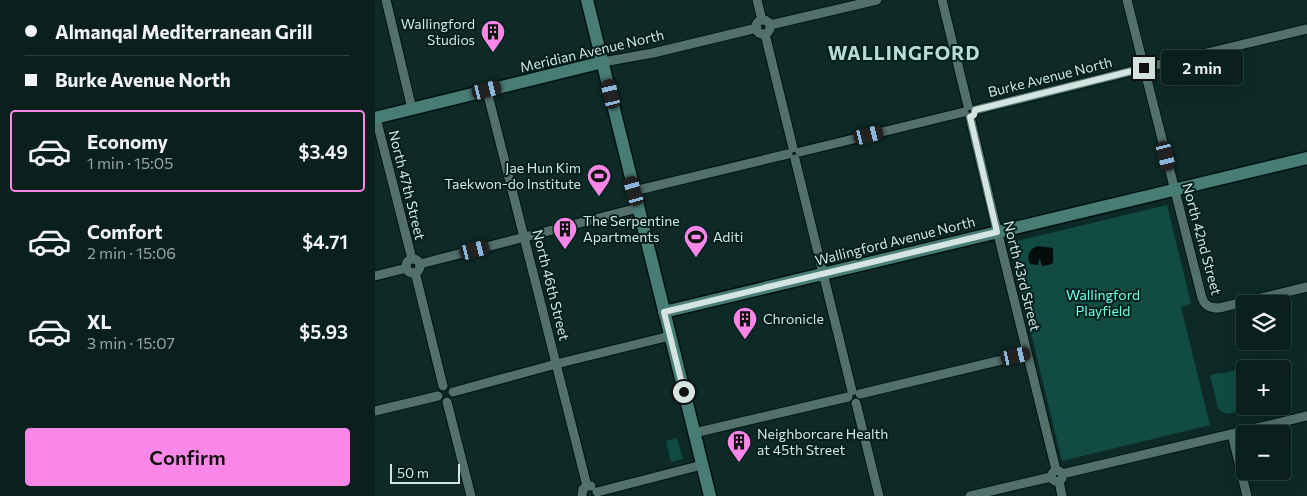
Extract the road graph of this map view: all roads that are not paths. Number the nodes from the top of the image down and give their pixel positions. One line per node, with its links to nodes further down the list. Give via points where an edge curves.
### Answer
1 (386, 0): 12 (street)
2 (587, 0): 9 (street)
3 (757, 0): 7 (street)
4 (877, 0): 7 (street, Meridian Avenue North)
5 (942, 0): 13 (street, North 43rd Street)
6 (1127, 0): 10 (street, North 42nd Street)
7 (763, 27): 9 (street, Meridian Avenue North); 15 (street)
8 (1307, 29): 10 (street, Burke Avenue North)
9 (603, 62): 11 (street, Meridian Avenue North); 18 (street)
10 (1144, 68): 13 (street, Burke Avenue North); 17 (street, North 42nd Street)
11 (487, 90): 12 (street, Meridian Avenue North); 21 (street, North 46th Street)
12 (412, 109): 14 (street, Meridian Avenue North)
13 (969, 111): 15 (street, Burke Avenue North); 20 (street, North 43rd Street)
14 (375, 118): 22 (street, North 47th Street)
15 (794, 153): 18 (street, Burke Avenue North); 23 (street)
16 (1307, 158): 17 (street, Wallingford Avenue North)
17 (1174, 190): 20 (street, Wallingford Avenue North); 25 (street, North 42nd Street, via 1204,304 1219,308)
18 (634, 191): 19 (street)
19 (639, 208): 21 (street); 26 (street)
20 (997, 232): 23 (street, Wallingford Avenue North); 28 (street, North 43rd Street)
21 (525, 238): 22 (street); 29 (street, North 46th Street)
22 (413, 266): 24 (street); 30 (street, North 47th Street)
23 (823, 274): 26 (street, Wallingford Avenue North); 33 (street)
24 (375, 276)
25 (1307, 287)
26 (664, 312): 27 (street)
27 (670, 336): 29 (street); 37 (street)
28 (1027, 354): 33 (street); 40 (street, North 43rd Street)
29 (557, 364): 31 (street); 41 (street, North 46th Street)
30 (443, 386): 31 (street); 32 (street, via 438,390)
31 (453, 392): 34 (street)
32 (438, 396): 34 (street); 35 (street)
33 (854, 396): 37 (street); 46 (street)
34 (447, 402): 43 (street)
35 (375, 411)
36 (1307, 416): 38 (street)
37 (694, 433): 39 (street)
38 (1232, 434): 40 (street); 49 (street)
39 (702, 465): 42 (street); 45 (street)
40 (1057, 476): 47 (street); 48 (street, North 43rd Street)
41 (587, 486): 42 (street, via 592,486); 44 (street)
42 (597, 494)
43 (471, 496)
44 (580, 496)
45 (709, 496)
46 (879, 496)
47 (969, 496)
48 (1063, 496)
49 (1247, 496)

